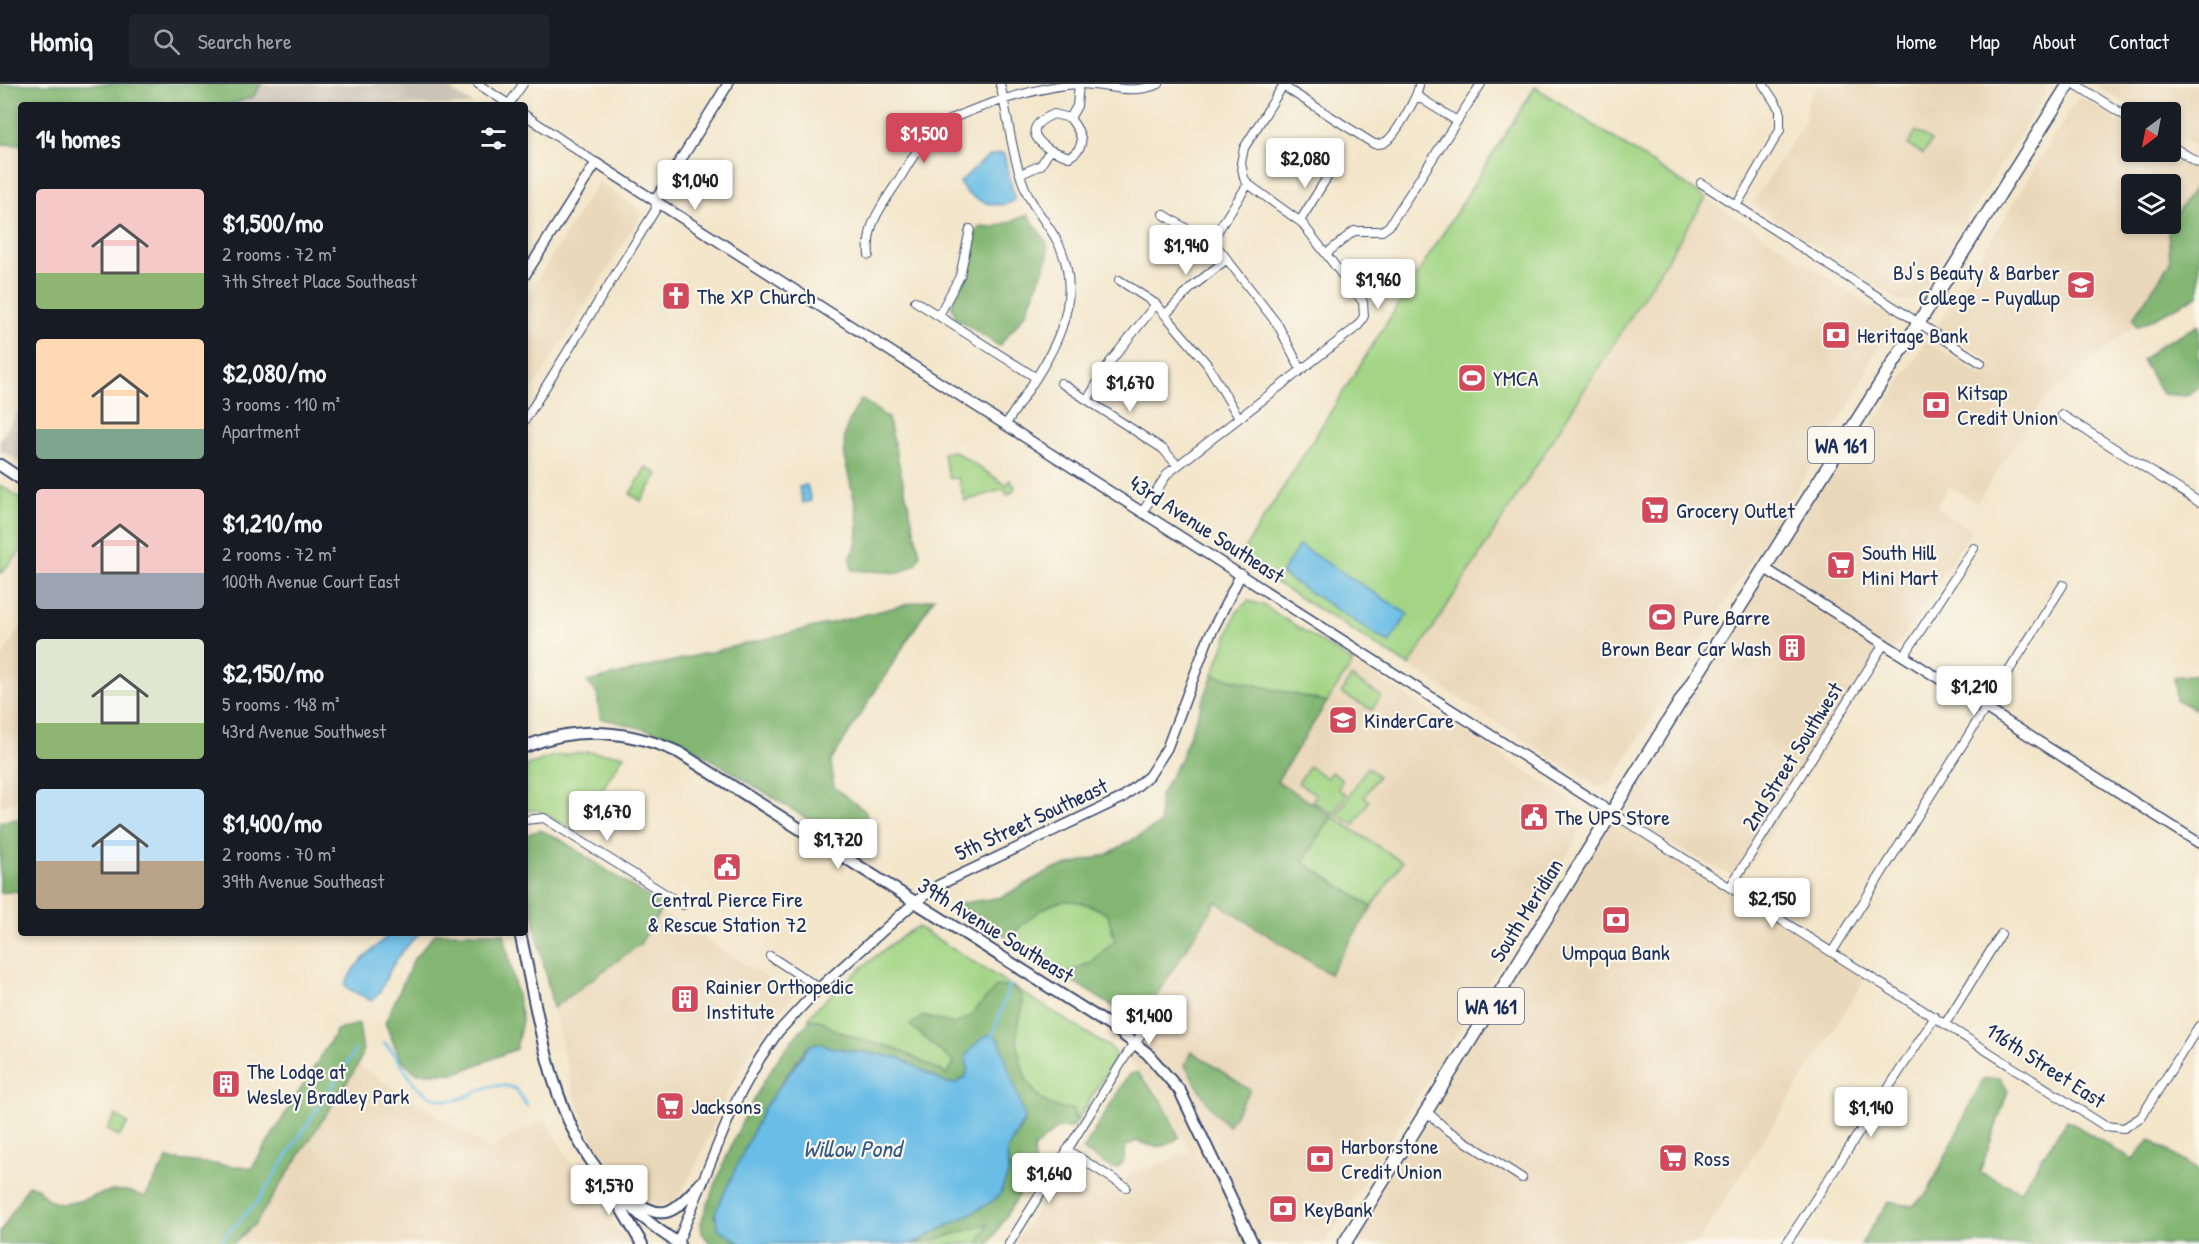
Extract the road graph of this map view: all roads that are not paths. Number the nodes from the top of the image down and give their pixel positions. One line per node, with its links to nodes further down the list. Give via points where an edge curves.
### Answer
1 (478, 84): 15 (street)
2 (523, 84): 16 (street)
3 (728, 84): 29 (street)
4 (1000, 84): 14 (street)
5 (1079, 84): 6 (street, via 1133,91); 14 (street); 19 (street, via 1077,106)
6 (1159, 84)
7 (1419, 84): 13 (street)
8 (1481, 84): 20 (street)
9 (1763, 84): 30 (street, via 1780,110 1780,130)
10 (2069, 84): 44 (main road, WA 161)
11 (2075, 84): 17 (street)
12 (1284, 85): 13 (street, via 1374,144 1388,140); 28 (street, via 1244,148 1241,171)
13 (1417, 96): 20 (street)
14 (1004, 100): 26 (street); 36 (street, via 951,118 923,142 869,228)
15 (505, 102)
16 (512, 102)
17 (2121, 113)
18 (528, 117): 23 (street)
19 (1070, 118): 21 (street, via 1081,134 1077,153 1069,157); 21 (street, via 1054,114 1035,125 1037,140)
20 (1457, 121): 35 (street, via 1389,226 1382,231 1354,231)
21 (1050, 150): 26 (street, via 1041,165)
22 (2181, 152): 24 (street)
23 (596, 163): 29 (street); 38 (street)
24 (2199, 163)
25 (1331, 171): 32 (street)
26 (1021, 174): 47 (street, via 1027,194 1062,252 1069,285 1062,330)
27 (1701, 183): 30 (street)
28 (1248, 184): 32 (street); 34 (street)
29 (655, 201): 50 (street, via 656,209); 53 (street, 43rd Avenue Southeast)
30 (1736, 206): 44 (street)
31 (1163, 214): 34 (street)
32 (1300, 221): 35 (street)
33 (970, 229): 42 (street, via 960,276)
34 (1210, 243): 37 (street)
35 (1326, 254): 46 (street, via 1363,302 1364,316 1358,326)
36 (868, 255)
37 (1227, 259): 43 (street); 46 (street, via 1281,331)
38 (528, 270)
39 (1119, 280): 41 (street)
40 (915, 302): 42 (street)
41 (1156, 304): 43 (street); 49 (street, via 1110,362)
42 (939, 315): 47 (street)
43 (1165, 315): 52 (street, via 1207,364)
44 (1918, 323): 45 (street); 60 (main road, WA 161)
45 (1981, 363)
46 (1301, 370): 52 (street)
47 (1035, 377): 53 (street)
48 (1061, 383): 49 (street)
49 (1087, 400): 55 (street, via 1163,449)
50 (528, 415)
51 (2062, 415): 57 (street)
52 (1239, 418): 55 (street)
53 (1006, 424): 58 (street, 43rd Avenue Southeast)
54 (0, 465): 56 (main road)
55 (1177, 465): 58 (street)
56 (18, 478)
57 (2199, 502)
58 (1143, 511): 61 (street, 43rd Avenue Southeast)
59 (1974, 548): 64 (street)
60 (1764, 568): 63 (street); 67 (main road, South Meridian / WA 161)
61 (1241, 574): 67 (street, 43rd Avenue Southeast); 71 (street, 5th Street Southeast, via 1208,639 1167,748 1149,776 1122,798 949,879)
62 (2062, 585): 65 (street)
63 (1884, 644): 64 (street); 70 (street, 2nd Street Southwest)
64 (1904, 656): 65 (street)
65 (1985, 708): 69 (street); 75 (street)
66 (528, 746): 71 (main road, 39th Avenue Southeast, via 587,732 617,733 659,743)
67 (1611, 812): 70 (street, 116th Street East); 83 (main road, South Meridian / WA 161)
68 (528, 820): 72 (street, via 544,818)
69 (2199, 843)
70 (1730, 887): 75 (street, 116th Street East)
71 (915, 902): 77 (street, 5th Street Southeast); 82 (main road, 39th Avenue Southeast)
72 (683, 905)
73 (2001, 934): 80 (street)
74 (521, 936): 85 (main road, via 555,1088 579,1144)
75 (1832, 952): 78 (street, 116th Street East)
76 (770, 956): 77 (street)
77 (819, 988): 87 (street, 5th Street Southeast, via 790,1017 760,1058 735,1103)
78 (1935, 1017): 80 (street, 116th Street East); 96 (street)
79 (1158, 1018): 82 (street)
80 (1945, 1024): 81 (street, 116th Street East, via 2100,1124 2116,1129 2128,1126 2148,1108)
81 (2199, 1026)
82 (1135, 1043): 84 (street); 93 (main road, 39th Avenue Southeast, via 1165,1071 1189,1105)
83 (1426, 1111): 86 (street, via 1446,1129); 89 (main road, South Meridian / WA 161)
84 (1067, 1150): 88 (street); 92 (street)
85 (601, 1177): 87 (main road, via 633,1201 658,1213 677,1209); 90 (main road); 91 (main road, via 636,1212)
86 (1522, 1178)
87 (702, 1182): 91 (street, 5th Street Southeast)
88 (1126, 1187)
89 (1358, 1222): 94 (main road, South Meridian / WA 161); 95 (main road)
90 (642, 1244)
91 (678, 1244)
92 (1009, 1244)
93 (1253, 1244)
94 (1344, 1244)
95 (1350, 1244)
96 (1786, 1244)

